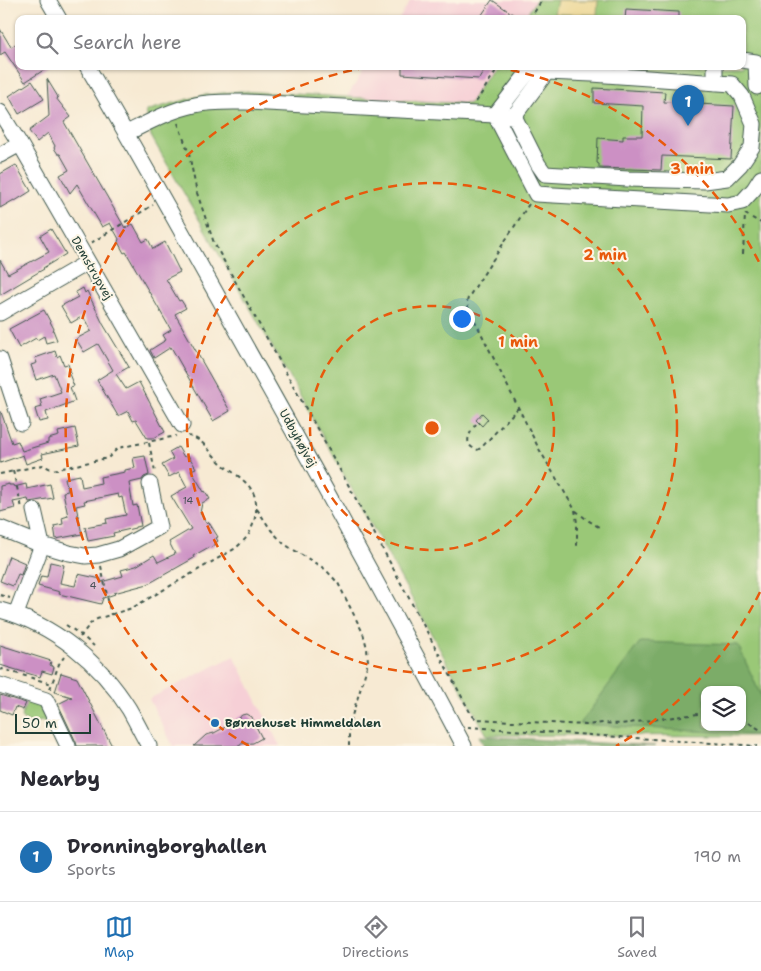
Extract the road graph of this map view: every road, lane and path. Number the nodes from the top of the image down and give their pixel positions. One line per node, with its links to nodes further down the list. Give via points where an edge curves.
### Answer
1 (48, 0): 3 (street)
2 (542, 0): 4 (path)
3 (57, 15)
4 (533, 15)
5 (746, 61): 13 (street, via 756,62)
6 (89, 70): 19 (street, Udbyhøjvej)
7 (496, 70): 16 (path)
8 (530, 70): 17 (street)
9 (592, 70): 11 (street); 18 (street, via 547,72)
10 (715, 70): 11 (street)
11 (714, 83): 12 (street)
12 (732, 84): 13 (street, via 750,85); 18 (street, via 742,96 754,124 752,147 740,166 727,178 706,181 545,174)
13 (759, 90)
14 (174, 111): 16 (street, via 228,102); 19 (street); 53 (path, via 214,243 470,714 476,719 586,725)
15 (0, 112): 20 (street, Demstrupvej)
16 (469, 114): 17 (street)
17 (495, 115): 18 (street); 23 (street)
18 (514, 116)
19 (127, 133): 24 (street, Udbyhøjvej)
20 (20, 144): 21 (street); 27 (street, Demstrupvej)
21 (0, 155)
22 (761, 178): 25 (street)
23 (536, 194): 25 (street, via 728,204); 32 (path, via 467,302)
24 (163, 199): 27 (path); 56 (street, Udbyhøjvej, via 320,478)
25 (744, 208): 26 (path); 28 (path)
26 (761, 222)
27 (80, 249): 29 (street, Demstrupvej)
28 (743, 254)
29 (88, 262): 30 (street); 35 (street, Demstrupvej)
30 (0, 313)
31 (0, 359): 33 (street)
32 (518, 408): 34 (path, via 478,450 468,440); 41 (path)
33 (21, 423)
34 (476, 424)
35 (182, 425)
36 (149, 443): 38 (path, via 156,480)
37 (14, 471): 40 (path, via 22,510)
38 (150, 484): 46 (street, via 158,526 119,549)
39 (257, 508): 59 (path, via 284,544 325,569 338,583 363,633 368,662 350,725)
40 (34, 510): 44 (street)
41 (574, 510): 43 (path); 45 (path)
42 (0, 528): 44 (street)
43 (602, 529)
44 (42, 545): 46 (street, via 76,555); 48 (street)
45 (576, 546)
46 (98, 555): 49 (path)
47 (0, 610): 48 (street)
48 (16, 614): 58 (street, via 61,638 94,666 112,684)
49 (111, 615)
50 (0, 670): 51 (path)
51 (52, 684)
52 (0, 686): 57 (street, via 46,700)
53 (701, 714)
54 (746, 721): 55 (path)
55 (761, 730)
56 (461, 740): 60 (path, via 468,727)
57 (68, 746)
58 (149, 746)
59 (349, 746)
60 (757, 746)

